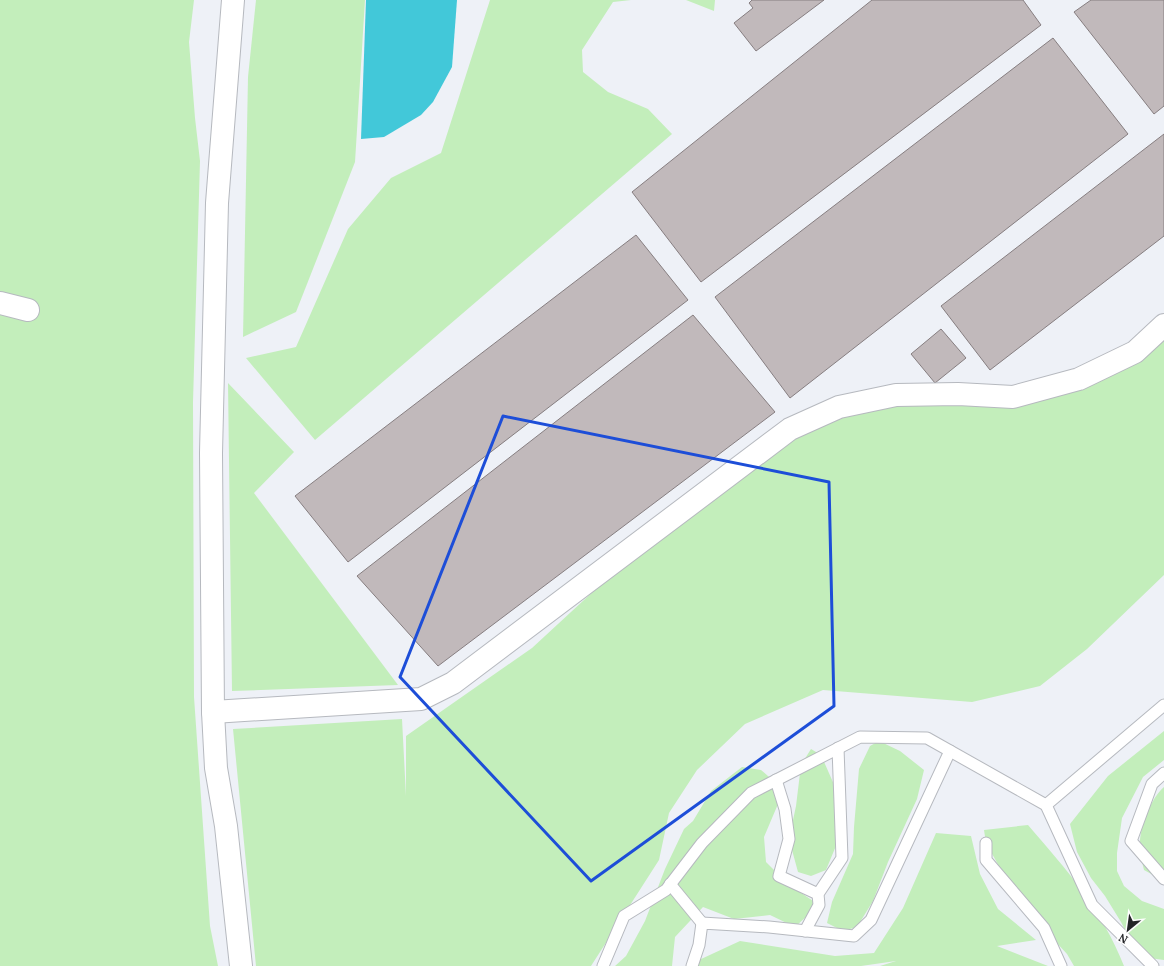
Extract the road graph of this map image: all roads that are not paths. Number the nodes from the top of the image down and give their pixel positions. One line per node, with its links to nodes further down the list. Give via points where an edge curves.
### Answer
1 (233, 0): 6 (street, via 217,203 211,453)
2 (0, 303): 3 (street)
3 (28, 310)
4 (1164, 325): 6 (street, via 1135,352 1079,379 1013,396 896,395 839,407 790,429 453,683 421,699)
5 (1164, 705): 11 (lane)
6 (213, 712): 18 (street, via 216,768 226,826)
7 (838, 748): 8 (lane, via 860,737 927,738); 10 (lane); 15 (lane, via 842,858)
8 (950, 751): 11 (lane); 17 (lane, via 871,920 854,936)
9 (1164, 774): 13 (lane, via 1152,784 1131,841)
10 (776, 780): 14 (lane, via 751,792 702,843); 15 (lane, via 785,809 789,839 779,876)
11 (1046, 805): 22 (lane, via 1092,905)
12 (986, 843): 21 (lane, via 986,860 1044,928)
13 (1164, 879)
14 (670, 884): 16 (lane); 19 (lane, via 666,890 624,916)
15 (818, 894): 17 (lane, via 819,905)
16 (702, 923): 17 (lane); 20 (lane, via 699,945)
17 (805, 931)
18 (241, 966)
19 (603, 966)
20 (692, 966)
21 (1061, 966)
22 (1153, 966)

